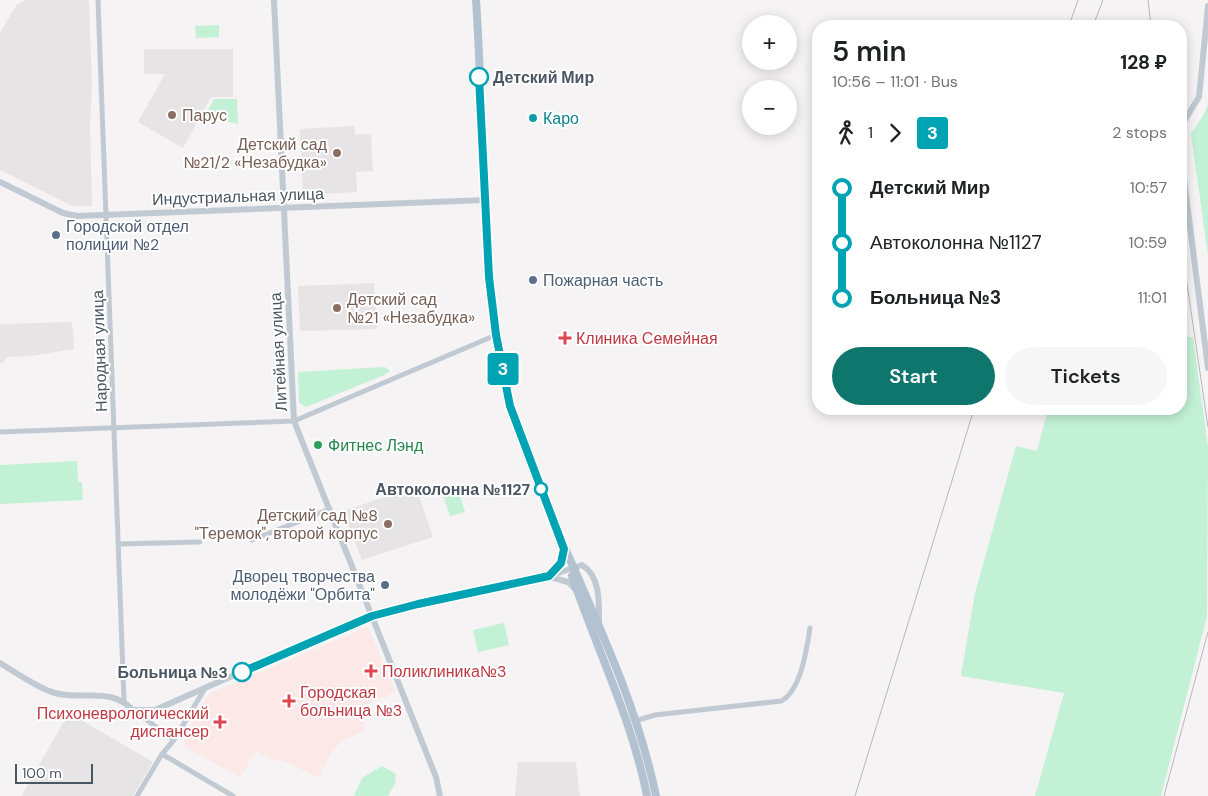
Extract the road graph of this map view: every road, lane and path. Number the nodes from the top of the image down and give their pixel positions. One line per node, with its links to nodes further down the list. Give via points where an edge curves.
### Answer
1 (98, 0): 10 (street, Народная улица)
2 (274, 0): 9 (street, Литейная улица)
3 (476, 0): 7 (main road)
4 (1208, 6): 5 (street, via 1199,97)
5 (1187, 116)
6 (0, 182): 10 (street, Индустриальная улица, via 64,213)
7 (485, 200): 9 (street, Индустриальная улица); 11 (main road)
8 (1187, 203): 12 (street)
9 (285, 208): 10 (street, Индустриальная улица); 13 (street, Литейная улица)
10 (107, 215): 14 (street, Народная улица)
11 (496, 335): 13 (street); 20 (main road, via 510,406)
12 (1208, 368)
13 (294, 421): 14 (street); 16 (street, Литейная улица)
14 (114, 429): 15 (street); 19 (street, Народная улица)
15 (0, 432)
16 (330, 509): 17 (street); 24 (street, Литейная улица)
17 (252, 540)
18 (200, 542): 19 (street)
19 (118, 544): 29 (street, Народная улица)
20 (564, 549): 21 (main road); 22 (street, via 561,563)
21 (572, 569): 22 (street); 23 (main road); 25 (main road); 25 (street, via 582,565 591,574 599,598)
22 (549, 576): 23 (street, via 568,582); 24 (street)
23 (578, 592): 37 (main road, via 638,753)
24 (372, 616): 28 (street); 36 (street, Литейная улица, via 436,777)
25 (599, 626): 31 (main road)
26 (810, 628): 31 (street, via 803,667 788,697 655,714)
27 (0, 663): 29 (street, via 54,693)
28 (204, 690): 30 (street, via 155,710); 32 (street)
29 (124, 700): 30 (street)
30 (133, 710): 32 (street)
31 (635, 720): 38 (main road)
32 (174, 740): 33 (street)
33 (162, 754): 34 (street); 35 (street)
34 (137, 796)
35 (233, 796)
36 (440, 796)
37 (647, 796)
38 (656, 796)

